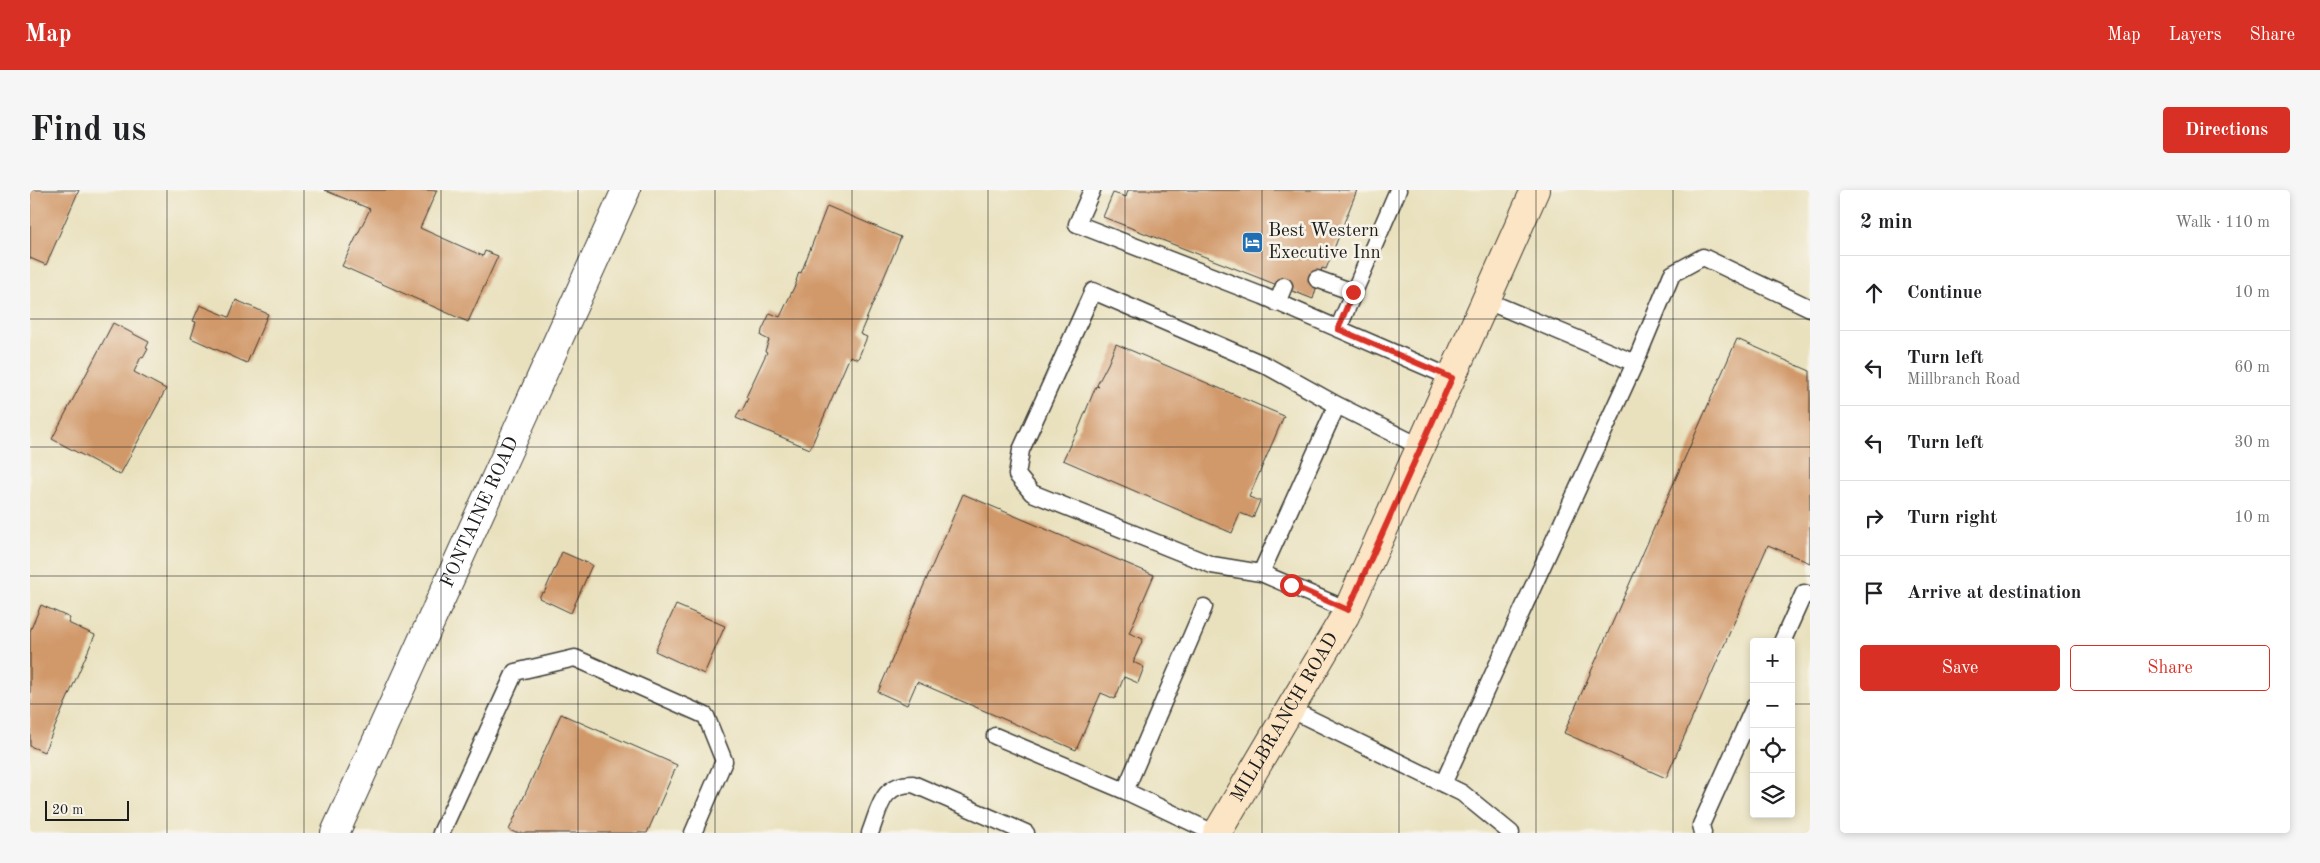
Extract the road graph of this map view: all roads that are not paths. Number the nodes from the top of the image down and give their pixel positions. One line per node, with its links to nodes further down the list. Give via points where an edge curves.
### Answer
1 (626, 190): 26 (street, FONTAINE ROAD)
2 (1092, 190): 9 (lane, via 1077,224)
3 (1398, 190): 7 (lane)
4 (1535, 190): 8 (main road, MILLBRANCH ROAD)
5 (1318, 279): 7 (lane)
6 (1284, 286): 9 (lane)
7 (1353, 292): 11 (lane)
8 (1487, 301): 12 (lane); 13 (main road, MILLBRANCH ROAD)
9 (1278, 302): 11 (lane)
10 (1810, 308): 12 (lane, via 1704,257 1672,274)
11 (1338, 329): 13 (lane)
12 (1635, 363): 24 (lane)
13 (1452, 378): 15 (main road, MILLBRANCH ROAD)
14 (1337, 405): 15 (lane); 16 (lane); 16 (lane, via 1265,364 1093,291 1020,450 1017,475 1032,493 1212,565)
15 (1421, 447): 19 (main road, MILLBRANCH ROAD)
16 (1261, 573): 19 (lane)
17 (1810, 594): 20 (lane, via 1804,593)
18 (1204, 607): 25 (lane)
19 (1348, 610): 21 (main road, MILLBRANCH ROAD)
20 (1784, 638)
21 (1290, 708): 24 (lane); 31 (main road, MILLBRANCH ROAD)
22 (1750, 716): 33 (lane, via 1701,825)
23 (995, 736): 25 (lane)
24 (1443, 784): 32 (lane, via 1462,794)
25 (1125, 791): 31 (lane)
26 (335, 833)
27 (442, 833): 28 (lane, via 515,672 575,658 706,716 724,761)
28 (692, 833)
29 (870, 833): 30 (lane, via 891,787 913,784)
30 (1026, 833)
31 (1215, 833)
32 (1511, 833)
33 (1702, 833)

